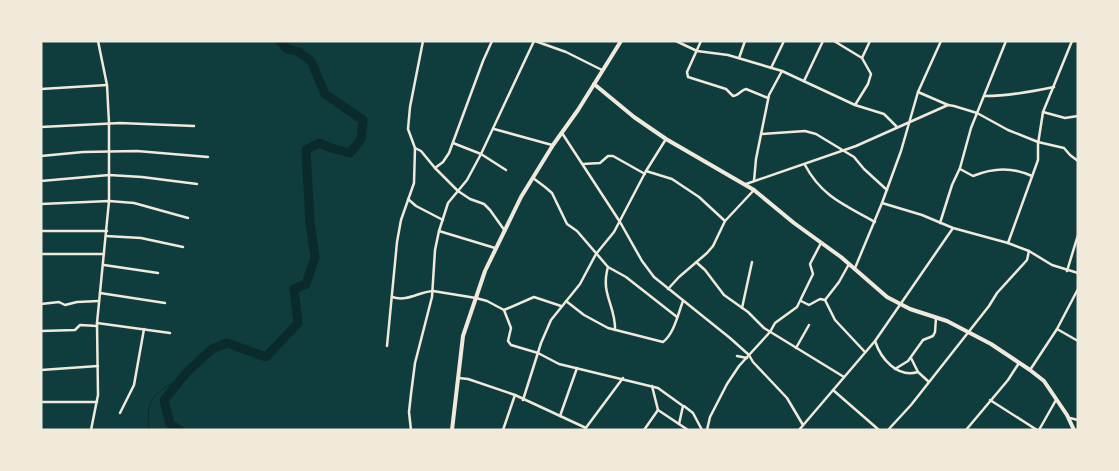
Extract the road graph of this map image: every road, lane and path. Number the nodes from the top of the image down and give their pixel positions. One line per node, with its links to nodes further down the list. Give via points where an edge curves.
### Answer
1 (423, 41): 47 (street, via 408,129)
2 (492, 41): 45 (street)
3 (534, 41): 20 (street); 40 (street)
4 (621, 41): 20 (street)
5 (676, 41): 16 (street)
6 (701, 41): 16 (street)
7 (744, 41): 17 (street)
8 (784, 41): 19 (street)
9 (823, 41): 22 (street)
10 (834, 41): 18 (street)
11 (870, 41): 18 (street)
12 (941, 41): 27 (street)
13 (1006, 41): 28 (street)
14 (1072, 41): 25 (street)
15 (99, 42): 24 (street)
16 (697, 50): 17 (street); 29 (street, via 687,72 688,77 726,89 732,96 746,89)
17 (739, 58): 19 (street)
18 (862, 58): 30 (street, via 871,74)
19 (771, 68): 21 (street)
20 (602, 70): 23 (street)
21 (782, 71): 22 (street); 29 (street)
22 (804, 81): 30 (street)
23 (594, 84): 41 (street); 43 (street)
24 (107, 85): 26 (street); 36 (street)
25 (1054, 87): 28 (street); 32 (street)
26 (41, 89)
27 (918, 92): 31 (street); 35 (street)
28 (985, 96): 33 (street)
29 (768, 98): 42 (street)
30 (855, 105): 39 (street, via 884,114)
31 (948, 105): 33 (street); 35 (street)
32 (1043, 112): 34 (street, via 1065,118); 44 (street)
33 (977, 113): 44 (street); 57 (street)
34 (1078, 116)
35 (910, 121): 39 (street); 68 (street)
36 (109, 123): 37 (street); 38 (street); 49 (street)
37 (194, 126)
38 (41, 127)
39 (897, 127): 48 (street)
40 (494, 129): 46 (street); 50 (street)
41 (562, 133): 46 (street); 54 (street)
42 (761, 134): 48 (street, via 805,131 830,140); 64 (street)
43 (666, 139): 59 (street); 66 (street)
44 (1038, 142): 53 (street, via 1064,148); 61 (street, via 1039,156)
45 (453, 144): 50 (street); 56 (street, via 443,162)
46 (553, 145): 62 (street)
47 (415, 148): 56 (street, via 422,151); 70 (street, via 414,183)
48 (843, 150): 55 (street); 68 (street)
49 (109, 151): 51 (street); 52 (street); 60 (street)
50 (481, 154): 58 (street); 69 (street)
51 (41, 156)
52 (208, 157)
53 (1078, 160)
54 (583, 164): 59 (street, via 600,163 613,156); 77 (street)
55 (805, 165): 64 (street); 78 (street, via 827,194)
56 (435, 168): 69 (street)
57 (960, 168): 61 (street, via 973,176 990,170 1018,171); 79 (street)
58 (506, 170)
59 (645, 172): 76 (street, via 672,179 699,197); 77 (street)
60 (109, 175): 63 (street); 65 (street); 71 (street)
61 (1032, 176): 88 (street)
62 (533, 178): 84 (street); 94 (street, via 552,193 567,224)
63 (41, 181)
64 (754, 181): 66 (street)
65 (197, 184)
66 (746, 184): 67 (street)
67 (754, 190): 76 (street); 87 (street)
68 (887, 190): 72 (street)
69 (458, 191): 75 (street, via 448,203); 84 (street, via 484,204)
70 (408, 199): 75 (street); 108 (street, via 397,242)
71 (109, 201): 73 (street); 74 (street, via 134,203); 83 (street)
72 (882, 203): 78 (street); 79 (street)
73 (41, 204)
74 (188, 218)
75 (443, 220): 81 (street)
76 (725, 221): 95 (street, via 713,246)
77 (620, 222): 94 (street); 104 (street, via 642,261)
78 (875, 222): 100 (street)
79 (940, 223): 80 (street)
80 (953, 228): 88 (street); 117 (street)
81 (439, 230): 90 (street); 106 (street)
82 (41, 231): 83 (street)
83 (107, 231): 86 (street)
84 (505, 231): 90 (street)
85 (1078, 235): 101 (street)
86 (106, 236): 89 (street, via 141,238); 93 (street)
87 (821, 243): 97 (street); 114 (street, via 810,264 813,274)
88 (1008, 243): 91 (street)
89 (182, 247)
90 (495, 248): 109 (street)
91 (1029, 251): 101 (street); 130 (street, via 1027,260)
92 (41, 254): 93 (street)
93 (104, 254): 98 (street)
94 (596, 254): 99 (street); 112 (street, via 580,284)
95 (696, 262): 104 (street); 119 (street, via 724,295)
96 (752, 262): 119 (street)
97 (849, 264): 100 (street); 110 (street)
98 (104, 265): 103 (street); 107 (street)
99 (608, 267): 121 (street); 127 (street, via 606,291 615,314)
100 (854, 269): 117 (street)
101 (1067, 271): 102 (street)
102 (1078, 273)
103 (158, 274)
104 (668, 289): 113 (street)
105 (1078, 289): 126 (street)
106 (433, 291): 108 (street, via 404,299); 109 (street); 171 (street, via 415,363 409,412)
107 (100, 292): 111 (street); 115 (street)
108 (392, 297): 134 (street)
109 (476, 298): 120 (street); 149 (street, via 463,336)
110 (825, 300): 114 (street, via 809,305); 136 (street, via 835,320)
111 (99, 301): 116 (street); 123 (street)
112 (566, 301): 118 (street); 127 (street, via 584,315)
113 (683, 301): 121 (street); 139 (street, via 730,338)
114 (800, 301): 129 (street, via 793,312 775,323)
115 (165, 303)
116 (41, 304)
117 (900, 305): 122 (street); 132 (street)
118 (561, 306): 120 (street, via 534,297); 137 (street, via 551,320)
119 (742, 308): 129 (street)
120 (504, 310): 137 (street, via 511,328 508,341 511,345)
121 (677, 317): 127 (street, via 663,342)
122 (936, 317): 130 (street); 140 (street, via 933,336 919,343)
123 (97, 325): 125 (street); 128 (street, via 80,326 75,330); 142 (street)
124 (809, 325): 135 (street)
125 (144, 329): 131 (street); 162 (street, via 134,385)
126 (1057, 329): 133 (street); 146 (street)
127 (616, 330)
128 (41, 331)
129 (770, 332): 135 (street); 139 (street)
130 (968, 332): 141 (street); 151 (street)
131 (170, 333)
132 (875, 340): 136 (street); 144 (street, via 881,354)
133 (1078, 340)
134 (387, 346)
135 (796, 348): 148 (street)
136 (865, 352): 148 (street)
137 (538, 353): 143 (street); 155 (street)
138 (736, 356): 139 (street)
139 (748, 357): 168 (street, via 787,398); 177 (street, via 727,384)
140 (911, 357): 144 (street); 147 (street)
141 (1020, 363): 146 (street); 156 (street)
142 (98, 366): 145 (street); 159 (street)
143 (577, 368): 150 (street); 163 (street)
144 (896, 369): 147 (street, via 903,373)
145 (41, 370)
146 (1030, 370): 157 (street, via 1042,379)
147 (918, 372): 151 (street)
148 (844, 377): 153 (street)
149 (457, 378): 154 (street); 172 (street)
150 (623, 378): 152 (street); 169 (street)
151 (929, 382): 180 (street)
152 (652, 386): 160 (street); 161 (street)
153 (833, 390): 168 (street); 179 (street)
154 (515, 395): 155 (street); 173 (street)
155 (523, 400): 163 (street)
156 (990, 400): 181 (street); 182 (street)
157 (1056, 400): 164 (street); 182 (street)
158 (41, 402): 159 (street)
159 (97, 402): 170 (street)
160 (683, 406): 166 (street); 176 (street, via 694,413)
161 (658, 410): 166 (street); 174 (street)
162 (120, 413)
163 (560, 416): 169 (street)
164 (1068, 418): 165 (street); 183 (street)
165 (1078, 420)
166 (679, 424): 175 (street)
167 (1078, 424): 183 (street)
168 (803, 425): 178 (street)
169 (585, 429)
170 (91, 430)
171 (411, 430)
172 (452, 430)
173 (503, 430)
174 (644, 430)
175 (688, 430)
176 (702, 430)
177 (707, 430)
178 (799, 430)
179 (879, 430)
180 (888, 430)
181 (966, 430)
182 (1038, 430)
183 (1074, 430)

